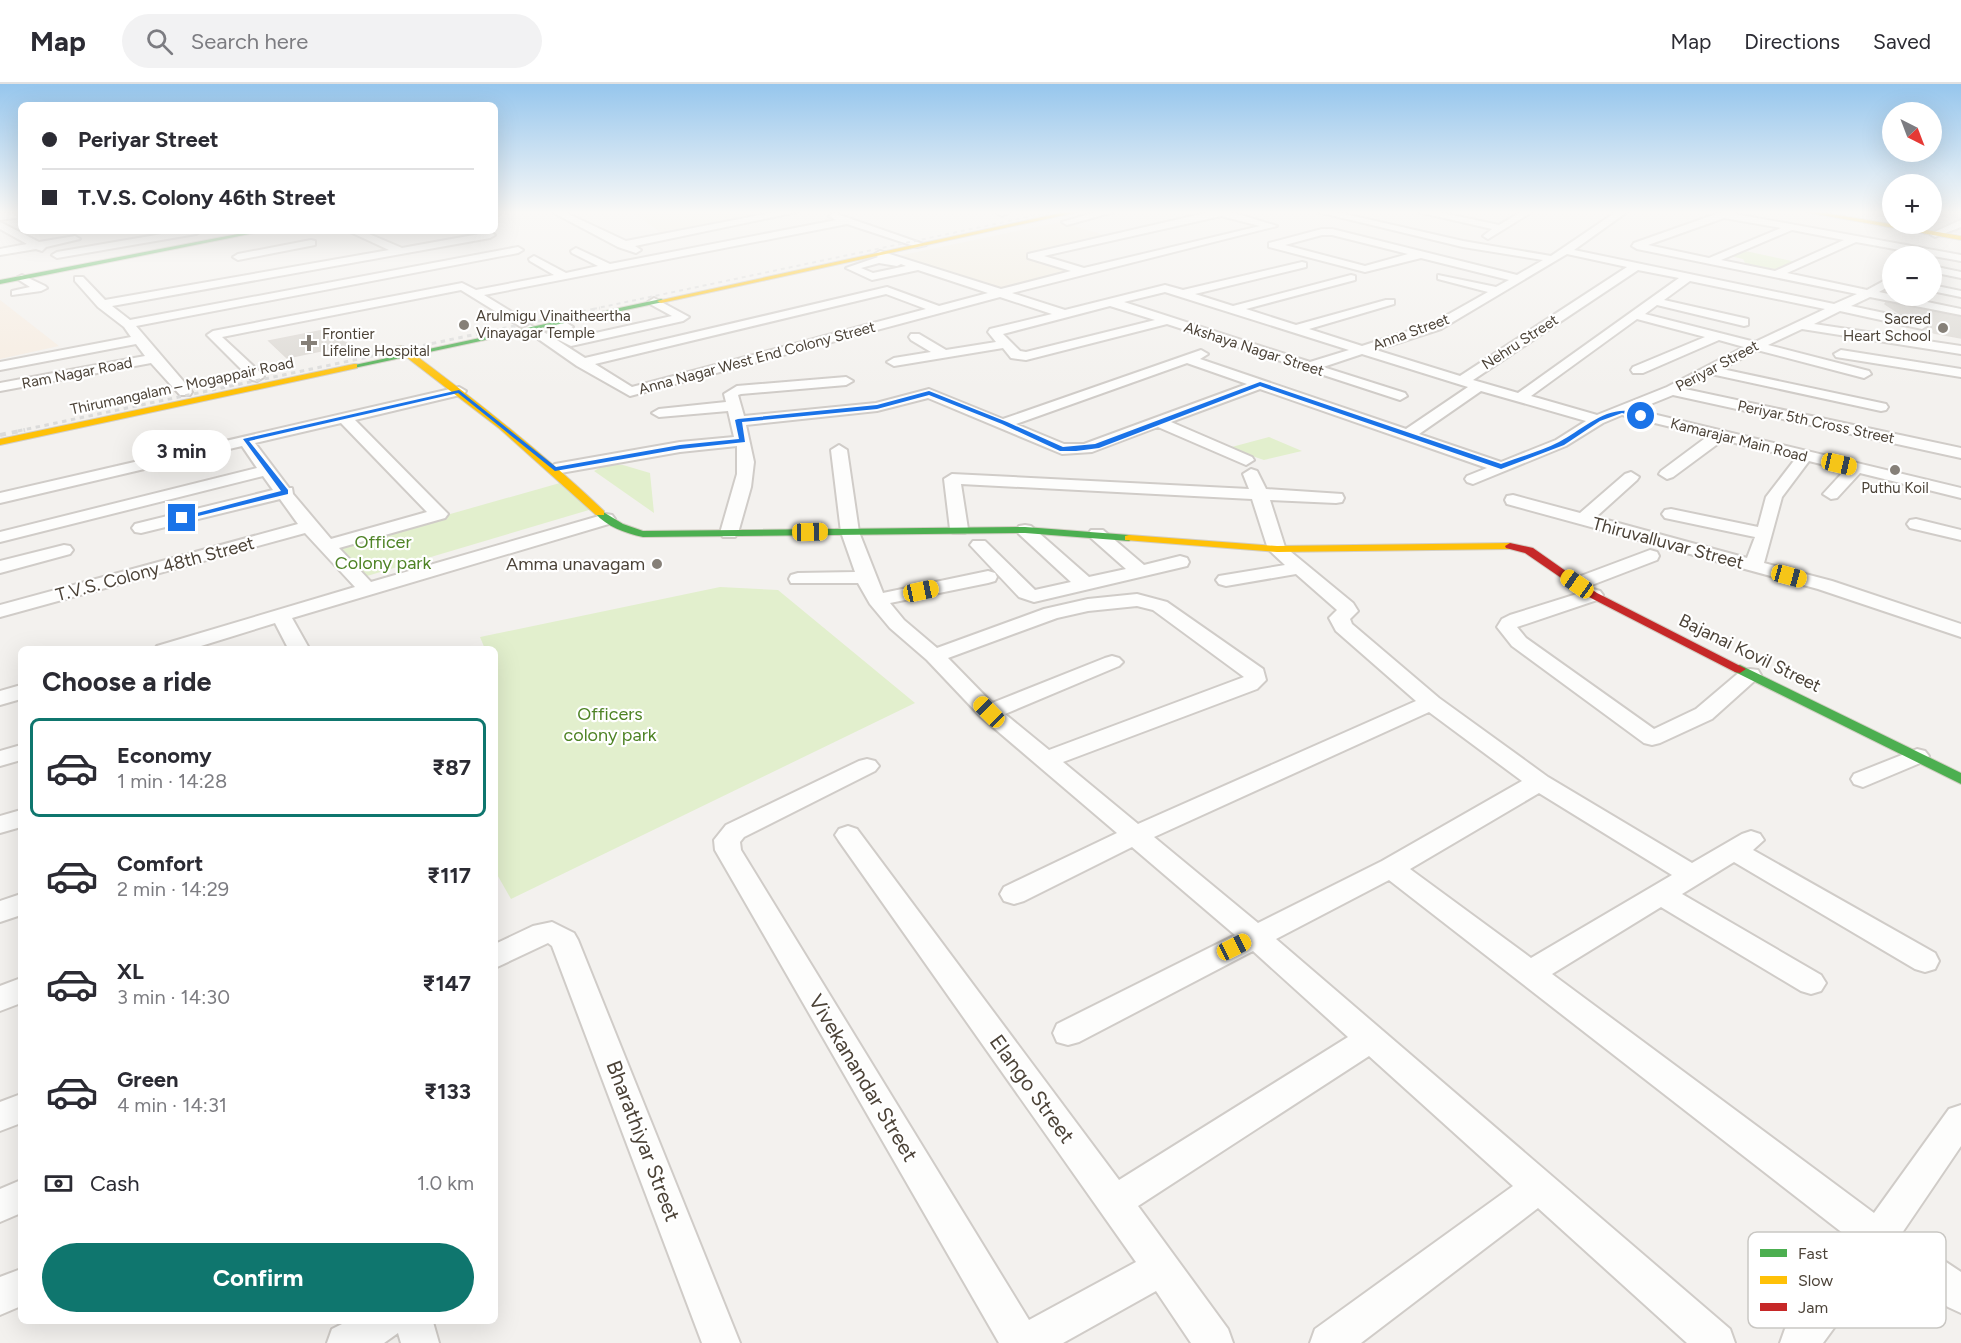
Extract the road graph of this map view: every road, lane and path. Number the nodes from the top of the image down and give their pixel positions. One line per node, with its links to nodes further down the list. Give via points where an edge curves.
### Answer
1 (75, 271): 25 (street)
2 (87, 271): 25 (main road)
3 (282, 271): 35 (street)
4 (409, 271): 50 (street)
5 (435, 271): 41 (street, Anna Nagar West End Colony Street)
6 (555, 271): 29 (street)
7 (590, 271): 29 (street)
8 (787, 271): 69 (main road, Thirumangalam – Mogappair Road)
9 (802, 271): 55 (main road, Thirumangalam – Mogappair Road)
10 (857, 271): 11 (street, via 872,277)
11 (900, 271)
12 (929, 271): 48 (street)
13 (1080, 271): 24 (street)
14 (1089, 271): 24 (street, Anna Nagar West End Colony Street)
15 (1274, 271): 46 (street)
16 (1485, 271): 34 (street)
17 (1532, 271): 34 (street, Anna Street)
18 (1629, 271): 96 (street, Nehru Street)
19 (1665, 271): 30 (street)
20 (1760, 271): 27 (street)
21 (1784, 271): 27 (street)
22 (1942, 271): 28 (street)
23 (205, 272): 37 (street)
24 (1084, 272): 48 (street, Anna Nagar West End Colony Street)
25 (78, 273): 32 (main road); 54 (street)
26 (498, 273): 38 (street)
27 (1777, 274): 47 (street)
28 (1961, 275)
29 (564, 276): 38 (street)
30 (1690, 276): 52 (street); 56 (street)
31 (1442, 277): 44 (street)
32 (22, 278): 36 (main road); 45 (street, via 41,288)
33 (1351, 278): 57 (street)
34 (1518, 279): 44 (street, Anna Street)
35 (232, 280): 37 (street); 50 (street)
36 (0, 282)
37 (218, 283): 54 (street)
38 (518, 285): 41 (street)
39 (904, 286): 42 (street, Anna Nagar West End Colony Street)
40 (1882, 286): 47 (street, Periyar Street)
41 (468, 290): 69 (street, Anna Nagar West End Colony Street); 93 (street, via 213,335)
42 (887, 290): 58 (street); 86 (street, Anna Nagar West End Colony Street)
43 (1942, 290): 49 (street)
44 (1498, 291): 78 (street, Anna Street, via 1437,326)
45 (16, 293)
46 (1182, 293): 51 (street, via 1165,288); 57 (street)
47 (1869, 293): 56 (street, Periyar Street); 59 (street)
48 (1001, 294): 58 (street, Anna Nagar West End Colony Street); 60 (street)
49 (1961, 294)
50 (256, 300): 65 (street)
51 (1108, 301): 60 (street); 62 (street, Akshaya Nagar Street)
52 (1654, 301): 61 (street); 63 (street)
53 (1390, 302): 70 (street)
54 (102, 304): 65 (street)
55 (659, 304): 66 (main road, Thirumangalam – Mogappair Road); 66 (street, via 683,317 571,342 552,331)
56 (1836, 308): 67 (street, Periyar Street); 68 (street)
57 (1234, 309): 64 (street)
58 (939, 310): 86 (street, Anna Nagar West End Colony Street, via 630,392)
59 (1959, 312)
60 (1062, 313): 76 (street, via 994,332)
61 (1635, 315): 73 (street); 104 (street)
62 (1167, 321): 72 (street, Akshaya Nagar Street); 76 (street, via 1032,355 1016,355)
63 (1744, 322)
64 (1278, 323): 70 (street); 72 (street)
65 (128, 324): 75 (street)
66 (563, 325): 69 (main road, Thirumangalam – Mogappair Road)
67 (1798, 325): 71 (street, Periyar Street); 79 (street)
68 (1922, 325)
69 (525, 326): 80 (main road, Thirumangalam – Mogappair Road); 86 (street, Anna Nagar West End Colony Street)
70 (1296, 329): 78 (street)
71 (1779, 334): 77 (street, Periyar Street); 91 (street, via 1840,354)
72 (1239, 336): 83 (street); 88 (street, Akshaya Nagar Street)
73 (1718, 336): 77 (street); 89 (street)
74 (915, 337): 81 (street)
75 (140, 339): 82 (street); 84 (street)
76 (1006, 344): 81 (street)
77 (1757, 345): 90 (street, Periyar Street); 92 (street)
78 (1362, 350): 88 (street, Anna Street); 96 (street)
79 (1961, 350)
80 (405, 351): 93 (main road, Thirumangalam – Mogappair Road); 101 (main road); 118 (main road, Thirumangalam – Mogappair Road)
81 (944, 354): 85 (street)
82 (154, 358): 94 (street, Ram Nagar Road); 102 (street)
83 (1188, 359): 97 (street); 112 (street)
84 (34, 360): 87 (street); 94 (street)
85 (894, 362)
86 (582, 363)
87 (0, 366)
88 (1308, 367): 103 (street, Akshaya Nagar Street)
89 (1638, 370)
90 (1709, 370): 100 (street, Periyar Street); 105 (street)
91 (1961, 373)
92 (1864, 374)
93 (257, 377): 102 (main road, Thirumangalam – Mogappair Road)
94 (44, 379): 99 (street, Ram Nagar Road)
95 (846, 381): 108 (street, via 737,390 731,394)
96 (1462, 381): 98 (street)
97 (1260, 384): 111 (street); 114 (street)
98 (1479, 386): 104 (street); 114 (street)
99 (0, 387)
100 (1672, 390): 106 (street, Periyar Street); 120 (street, Periyar 5th Cross Street)
101 (459, 391): 109 (street); 124 (main road)
102 (185, 392): 113 (main road, Thirumangalam – Mogappair Road)
103 (1400, 396)
104 (1521, 397): 110 (street)
105 (1881, 407)
106 (1622, 411): 110 (street, Periyar Street); 115 (street, Kamarajar Main Road)
107 (659, 413): 108 (street)
108 (737, 413): 112 (street, via 877,407 923,390); 117 (street)
109 (344, 417): 116 (street); 151 (street, via 439,514)
110 (1598, 420): 122 (street, Periyar Street, via 1561,443)
111 (1158, 422): 112 (street, via 1097,446 1076,449 1062,449); 132 (street, via 1248,467)
112 (1005, 423)
113 (0, 431)
114 (1409, 434): 122 (street)
115 (1720, 435): 121 (street, Kamarajar Main Road); 126 (street)
116 (245, 440): 125 (street); 133 (street)
117 (743, 441): 124 (street, via 680,447); 145 (street, via 747,449 746,468)
118 (0, 442)
119 (839, 450): 144 (street)
120 (1961, 453)
121 (1805, 456): 123 (street, Kamarajar Main Road); 147 (street, via 1774,497)
122 (1501, 467): 128 (street, Periyar Street)
123 (1856, 468): 130 (street, Kamarajar Main Road); 131 (street)
124 (555, 469): 137 (main road)
125 (269, 470): 129 (street); 149 (street)
126 (1666, 474)
127 (1631, 477): 138 (street)
128 (1473, 479)
129 (286, 492): 140 (street); 141 (street)
130 (1961, 493)
131 (1831, 494)
132 (1260, 496): 134 (street); 142 (street, via 952,479); 152 (street)
133 (0, 498)
134 (1336, 498)
135 (1513, 500): 138 (street, Thiruvalluvar Street)
136 (1671, 514): 147 (street)
137 (606, 519): 145 (main road, via 643,534); 165 (street)
138 (1582, 520): 156 (street, Thiruvalluvar Street)
139 (1916, 524): 148 (street)
140 (309, 527): 151 (street); 168 (street, T.V.S. Colony 48th Street)
141 (141, 528)
142 (958, 529): 143 (main road); 144 (main road)
143 (1025, 530): 146 (main road); 164 (street)
144 (850, 532): 145 (main road); 160 (street)
145 (729, 533)
146 (1097, 534): 152 (main road); 159 (street)
147 (1765, 534): 156 (street)
148 (1961, 535)
149 (0, 537)
150 (979, 545): 164 (street, via 1030,595)
151 (327, 546): 165 (street)
152 (1277, 549): 158 (street); 166 (main road, Bajanai Kovil Street, via 1508,545 1529,549)
153 (64, 550): 157 (street)
154 (1650, 556): 166 (street)
155 (1180, 562): 159 (street)
156 (1754, 566): 170 (street, Thiruvalluvar Street, via 1879,602)
157 (0, 567)
158 (1299, 568): 163 (street); 178 (street, via 1346,607 1348,610 1339,618 1343,627)
159 (1140, 571): 164 (street)
160 (866, 577): 162 (street); 167 (street)
161 (988, 577): 167 (street)
162 (798, 579)
163 (1226, 580)
164 (1085, 584)
165 (367, 589): 169 (street)
166 (1585, 590): 175 (main road, Bajanai Kovil Street); 175 (street, via 1507,627 1519,642 1652,738 1704,714)
167 (877, 600): 173 (street, via 897,624)
168 (0, 611)
169 (280, 614): 171 (street); 172 (street)
170 (1961, 631)
171 (177, 646)
172 (298, 646)
173 (934, 656): 179 (street); 183 (street, via 1051,613 1137,600 1160,606 1255,674 1255,680 1249,684)
174 (1112, 662): 179 (street)
175 (1750, 675): 181 (main road, Bajanai Kovil Street)
176 (18, 693): 177 (street)
177 (0, 698)
178 (1431, 703): 187 (street); 191 (street)
179 (989, 712): 183 (street)
180 (18, 753): 182 (street)
181 (1917, 756): 185 (street); 186 (main road, Bajanai Kovil Street)
182 (0, 759)
183 (1045, 760): 191 (street)
184 (867, 766): 227 (street, Vivekanandar Street, via 735,831 727,840 728,850)
185 (1863, 779)
186 (1961, 779)
187 (1539, 782): 192 (street); 193 (street)
188 (18, 819): 189 (street)
189 (0, 825)
190 (849, 835): 212 (street, Elango Street)
191 (1135, 836): 194 (street); 198 (street)
192 (1391, 868): 198 (street); 201 (street)
193 (1691, 875): 195 (street); 200 (street, via 1743,845)
194 (1014, 894)
195 (1661, 894): 201 (street); 202 (street)
196 (18, 905): 197 (street)
197 (0, 912)
198 (1254, 936): 205 (street); 206 (street)
199 (498, 956): 226 (street, Bharathiyar Street, via 543,933 552,932 564,940)
200 (1925, 961)
201 (1530, 974): 214 (street)
202 (1812, 983)
203 (18, 991): 204 (street)
204 (0, 999)
205 (1068, 1033)
206 (1370, 1039): 210 (street); 212 (street)
207 (18, 1109): 208 (street)
208 (0, 1117)
209 (1961, 1119): 215 (street)
210 (1539, 1187): 230 (street); 231 (street)
211 (18, 1197): 213 (street)
212 (1115, 1202): 216 (street, Elango Street)
213 (0, 1206)
214 (1870, 1232)
215 (1882, 1232)
216 (1162, 1268): 228 (street); 229 (street, Elango Street)
217 (1946, 1284): 219 (street)
218 (18, 1288): 220 (street)
219 (1961, 1294)
220 (0, 1296)
221 (379, 1324): 224 (street)
222 (415, 1324): 225 (street)
223 (1810, 1328): 232 (street)
224 (346, 1343)
225 (420, 1343)
226 (721, 1343)
227 (1021, 1343)
228 (1025, 1343)
229 (1214, 1343)
230 (1329, 1343)
231 (1716, 1343)
232 (1799, 1343)

